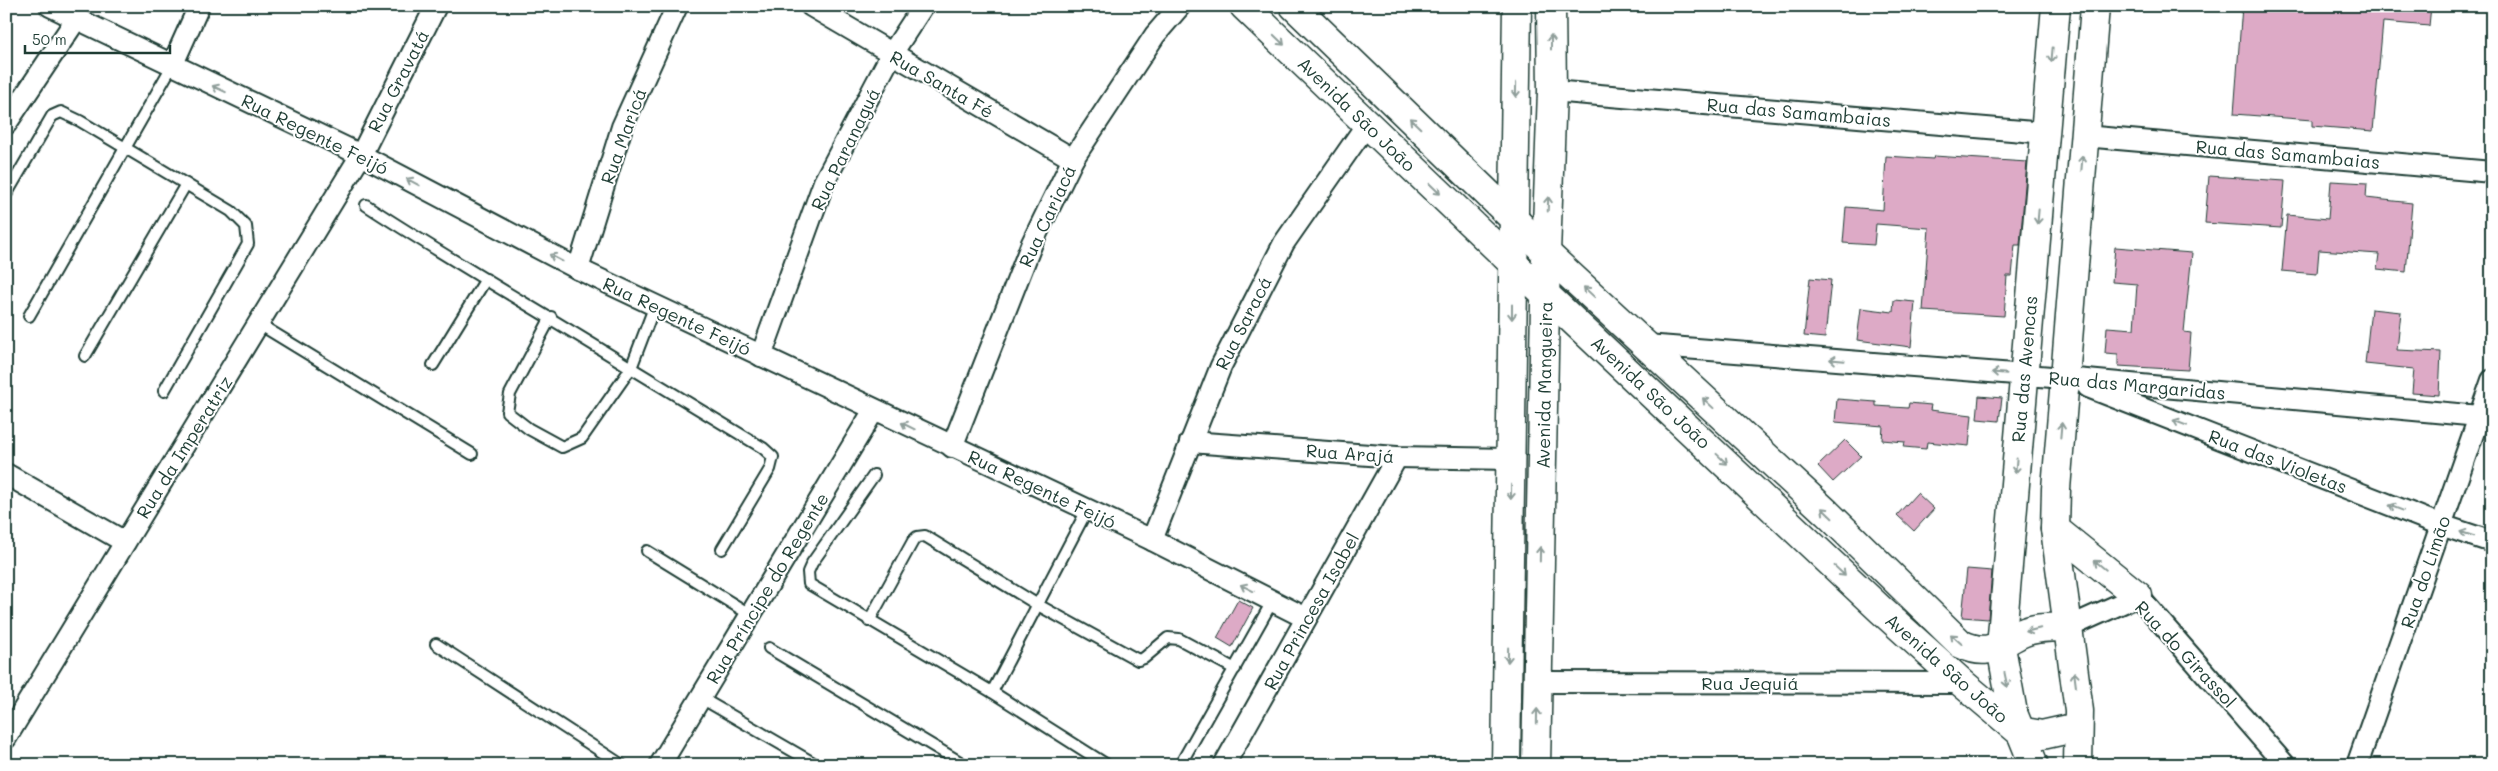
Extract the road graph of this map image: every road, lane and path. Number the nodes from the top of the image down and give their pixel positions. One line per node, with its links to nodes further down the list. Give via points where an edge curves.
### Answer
1 (50, 6): 14 (street, Rua Regente Feijó)
2 (199, 6): 16 (street)
3 (436, 6): 23 (street, Rua Gravatá)
4 (677, 6): 34 (street, Rua Maricá, via 622,127)
5 (811, 6): 15 (street, Rua Santa Fé)
6 (923, 6): 15 (street, Rua Paranaguá)
7 (1180, 6): 24 (street, Rua Cariacá, via 1155,36)
8 (1244, 6): 19 (street, Avenida São João, one-way to 19)
9 (1294, 6): 29 (street, Avenida São João, one-way to 9)
10 (1518, 6): 29 (street, Avenida Mangueira, one-way to 29)
11 (1551, 6): 17 (street, Avenida Mangueira, one-way to 11)
12 (2056, 6): 20 (street, Rua das Avencas, one-way to 20)
13 (2095, 6): 21 (street)
14 (77, 18): 16 (street, Rua Regente Feijó); 18 (street)
15 (891, 55): 24 (street, Rua Santa Fé); 43 (street, Rua Paranaguá, via 824,182)
16 (172, 66): 22 (lane); 23 (street, Rua Regente Feijó, one-way to 16)
17 (1552, 91): 20 (street, Rua das Samambaias); 32 (street, Avenida Mangueira, one-way to 17)
18 (6, 124)
19 (1367, 124): 33 (street, Avenida São João, one-way to 33); 52 (street, Rua Saracá, via 1284,243 1221,366)
20 (2046, 133): 30 (street, Rua das Avencas, one-way to 30)
21 (2084, 136): 25 (street, Rua das Samambaias); 31 (street, one-way to 21)
22 (126, 148): 26 (lane); 27 (lane, via 62,112 52,116); 38 (lane)
23 (361, 155): 34 (street, Rua Regente Feijó, one-way to 23); 40 (street, Rua da Imperatriz)
24 (1073, 159): 53 (street, Rua Cariacá, via 1032,243)
25 (2492, 172)
26 (186, 184): 42 (lane); 49 (lane, via 231,211 246,226 248,244)
27 (6, 196)
28 (366, 205): 35 (lane)
29 (1513, 218): 32 (street, Avenida São João); 33 (street, Avenida Mangueira)
30 (2036, 243): 31 (street); 46 (street, Rua das Avencas)
31 (2075, 252): 47 (street)
32 (1546, 253): 36 (street, Avenida Mangueira); 41 (street, Avenida São João, one-way to 32)
33 (1513, 264): 36 (street, Avenida São João); 56 (street, Avenida Mangueira, one-way to 56)
34 (578, 269): 37 (street, Rua Regente Feijó)
35 (486, 279): 39 (lane); 44 (lane)
36 (1546, 295): 78 (street, Avenida Mangueira, one-way to 36); 79 (street, Avenida São João, one-way to 79)
37 (655, 305): 43 (street, Rua Regente Feijó); 45 (lane)
38 (29, 316)
39 (551, 318): 45 (lane); 45 (lane, via 510,394 508,412 529,429 562,447 582,438)
40 (259, 324): 54 (lane); 63 (street, Rua da Imperatriz)
41 (1646, 345): 46 (street, Rua das Margaridas, one-way to 41); 75 (street, Avenida São João, one-way to 41, via 1981,650 1961,644)
42 (85, 356)
43 (762, 356): 50 (street, Rua Regente Feijó)
44 (432, 365)
45 (631, 368): 65 (lane, via 773,457 770,469)
46 (2023, 375): 47 (street, Rua das Margaridas); 75 (street, Rua das Avencas, one-way to 75)
47 (2065, 378): 51 (street, Rua das Margaridas); 60 (street, Rua das Violetas, one-way to 47); 61 (street, one-way to 47)
48 (2492, 380): 51 (street, Rua do Limão)
49 (164, 391)
50 (874, 410): 53 (street, Rua Regente Feijó, one-way to 50); 70 (street, Rua Príncipe do Regente)
51 (2479, 416): 60 (street, Rua do Limão)
52 (1190, 442): 55 (street, Rua Arajá); 62 (street, Rua Saracá)
53 (952, 447): 59 (street, Rua Regente Feijó)
54 (472, 454)
55 (1397, 457): 56 (street, Rua Arajá); 71 (street, Rua Princesa Isabel)
56 (1511, 459): 92 (street, Avenida Mangueira, one-way to 92)
57 (6, 474): 63 (street)
58 (874, 475): 72 (lane, via 808,572 809,584)
59 (1087, 510): 62 (street, Rua Regente Feijó); 69 (lane)
60 (2441, 525): 64 (street, Rua das Violetas, one-way to 60); 97 (street, Rua do Limão)
61 (2055, 528): 67 (street, one-way to 61); 73 (street)
62 (1152, 540): 68 (street, Rua Regente Feijó, one-way to 62)
63 (125, 542): 84 (street, Rua da Imperatriz)
64 (2492, 542)
65 (722, 549)
66 (646, 551): 70 (lane)
67 (2138, 596): 73 (street, Rua do Girassol); 96 (street, Rua do Girassol)
68 (1272, 600): 71 (street, Rua Regente Feijó); 77 (lane)
69 (1038, 605): 72 (lane, via 925,536 913,541); 77 (lane, via 1138,660 1168,638 1178,639); 80 (lane)
70 (751, 615): 81 (street, Rua Príncipe do Regente)
71 (1306, 618): 91 (street, Rua Princesa Isabel)
72 (869, 621): 80 (lane)
73 (2069, 627): 75 (street, Avenida São João, one-way to 75, via 2037,628); 82 (street, one-way to 73)
74 (436, 644): 85 (lane)
75 (2001, 646): 83 (street, Rua das Avencas, one-way to 83)
76 (769, 648): 88 (lane)
77 (1235, 668): 90 (lane)
78 (1538, 682): 79 (street, Rua Jequiá); 93 (street, Avenida Mangueira, one-way to 78)
79 (1962, 683): 83 (street, Avenida São João)
80 (992, 692): 89 (lane)
81 (701, 698): 86 (street, Rua Príncipe do Regente); 87 (lane)
82 (2078, 727): 83 (street, Avenida São João, via 2042,735); 95 (street)
83 (2019, 731): 94 (street, Rua das Avencas)
84 (6, 738)
85 (622, 765)
86 (660, 765)
87 (817, 765)
88 (965, 765)
89 (1107, 765)
90 (1180, 765)
91 (1224, 765)
92 (1506, 765)
93 (1536, 765)
94 (2034, 765)
95 (2078, 765)
96 (2285, 765)
97 (2357, 765)

